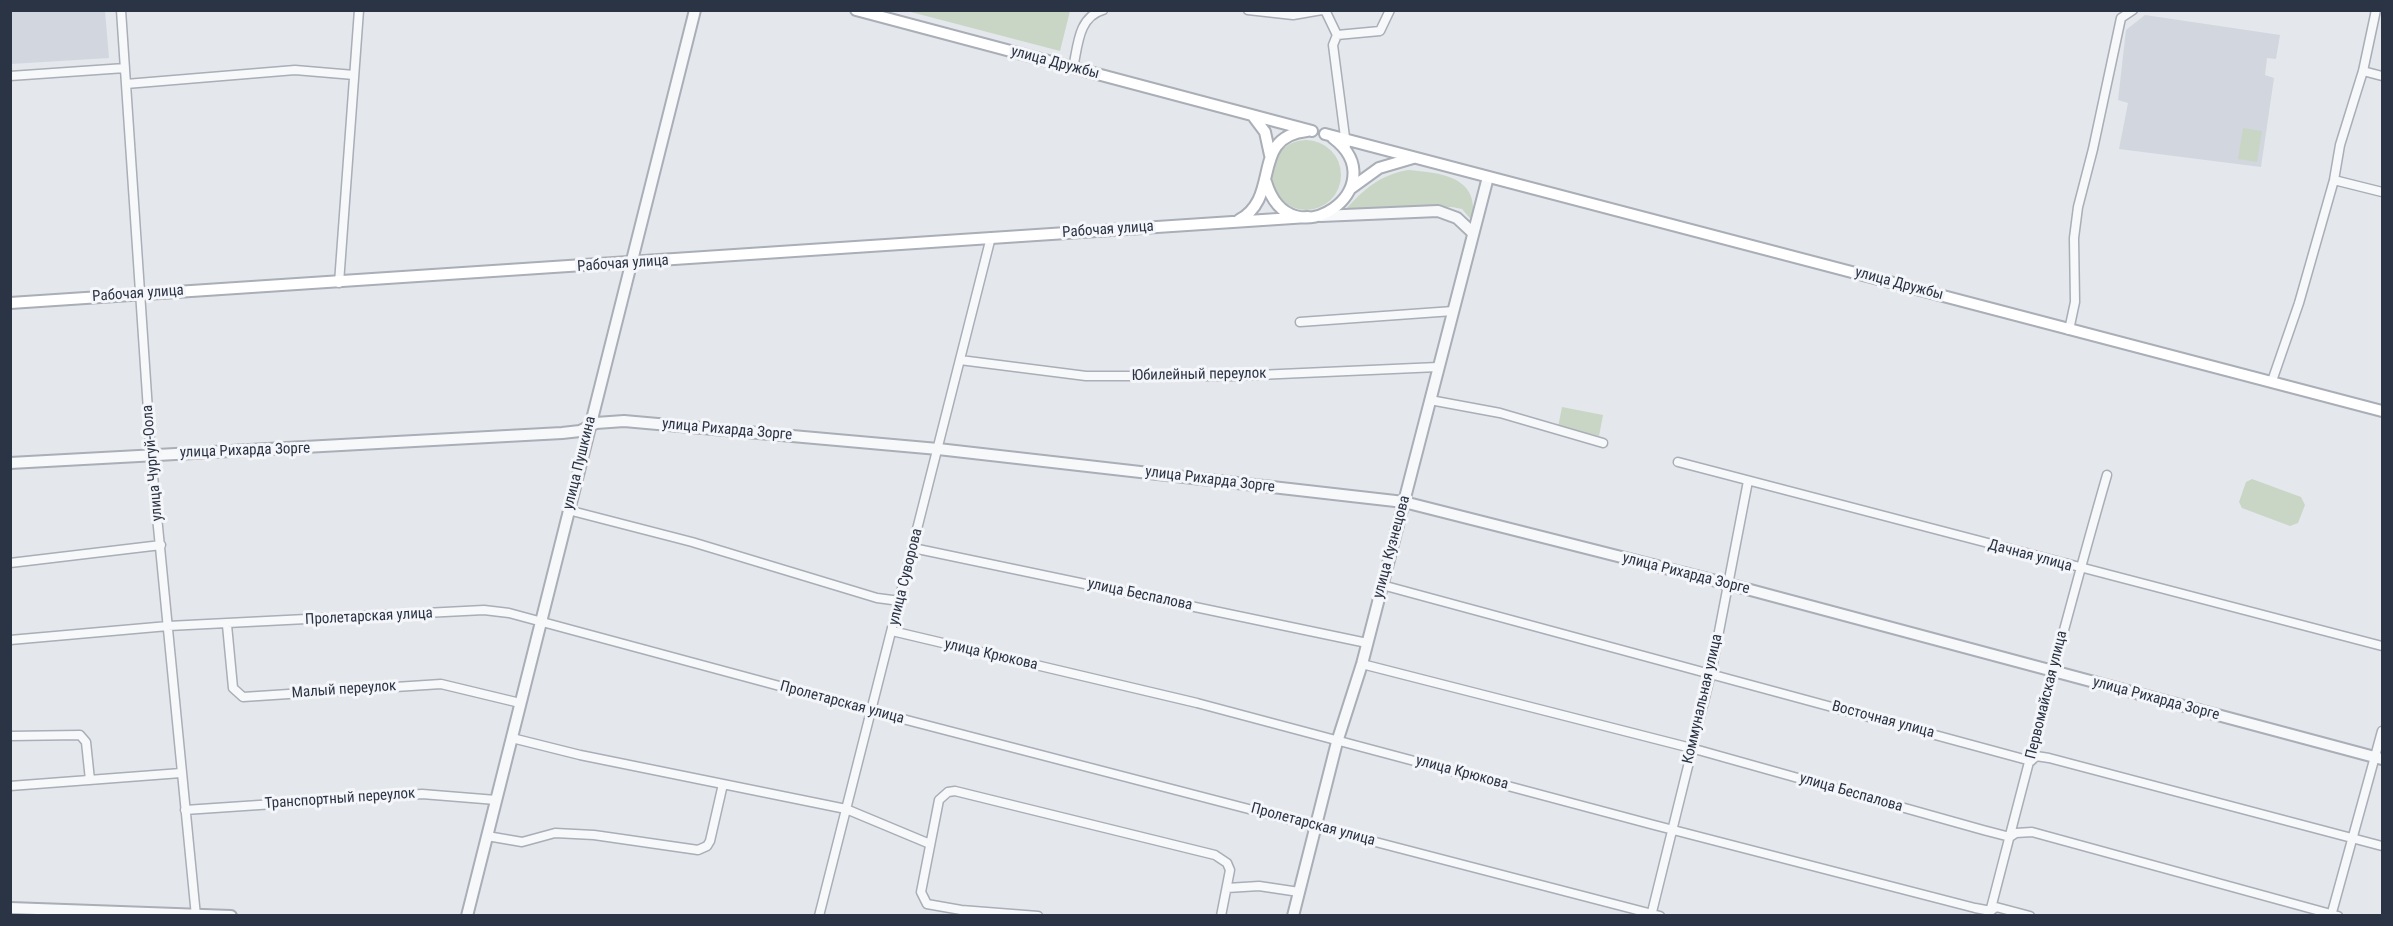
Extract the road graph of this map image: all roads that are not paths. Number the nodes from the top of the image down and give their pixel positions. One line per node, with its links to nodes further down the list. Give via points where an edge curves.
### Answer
1 (122, 10): 12 (street, улица Чургуй-Оола)
2 (359, 10): 15 (street)
3 (694, 10): 36 (street, улица Пушкина)
4 (856, 10): 13 (main road, улица Дружбы)
5 (1103, 10): 13 (street, via 1088,18 1081,28)
6 (1248, 10): 7 (street, via 1293,15)
7 (1323, 10): 11 (street)
8 (1390, 10): 11 (street, via 1380,31)
9 (2133, 10): 42 (street, via 2121,18 2078,207 2074,238 2075,302)
10 (2376, 10): 14 (street)
11 (1336, 35): 22 (street, via 1333,45)
12 (125, 68): 16 (street); 18 (street, улица Чургуй-Оола)
13 (1073, 68): 19 (main road, улица Дружбы)
14 (2362, 71): 17 (street); 27 (street)
15 (354, 75): 18 (street, via 294,70); 37 (street)
16 (10, 76)
17 (2382, 76)
18 (126, 84): 38 (street, улица Чургуй-Оола)
19 (1253, 115): 20 (main road, улица Дружбы); 24 (main road, via 1265,132)
20 (1312, 131): 21 (main road); 24 (main road, via 1287,137)
21 (1325, 134): 22 (main road, улица Дружбы); 23 (main road)
22 (1345, 139): 23 (street); 25 (main road, улица Дружбы)
23 (1346, 152): 29 (main road, via 1352,167)
24 (1270, 155): 28 (main road)
25 (1415, 157): 26 (main road, улица Дружбы); 29 (main road, via 1379,168)
26 (1488, 177): 34 (street, улица Кузнецова); 42 (main road, улица Дружбы)
27 (2334, 180): 30 (street); 45 (street)
28 (1266, 182): 32 (main road, via 1281,207); 33 (main road, via 1253,210)
29 (1350, 190): 31 (main road, via 1338,206)
30 (2382, 192)
31 (1321, 216): 32 (main road); 34 (street, via 1438,211 1457,218)
32 (1308, 217): 33 (main road, Рабочая улица)
33 (1236, 221): 35 (main road, Рабочая улица)
34 (1473, 233): 40 (street, улица Кузнецова)
35 (991, 237): 36 (main road, Рабочая улица); 43 (street, улица Суворова)
36 (630, 264): 37 (main road, Рабочая улица); 48 (street, улица Пушкина)
37 (339, 283): 38 (main road, Рабочая улица)
38 (141, 293): 39 (main road, Рабочая улица); 51 (street, улица Чургуй-Оола)
39 (10, 303)
40 (1453, 312): 41 (street); 44 (street, улица Кузнецова)
41 (1300, 322)
42 (2069, 330): 45 (main road, улица Дружбы)
43 (960, 360): 44 (street, Юбилейный переулок, via 1086,376 1235,376); 50 (street, улица Суворова)
44 (1438, 367): 46 (street, улица Кузнецова)
45 (2272, 381): 47 (main road, улица Дружбы)
46 (1430, 400): 49 (street, via 1500,413); 56 (street, улица Кузнецова)
47 (2382, 411)
48 (589, 428): 50 (street, улица Рихарда Зорге, via 596,423 624,420); 51 (street, улица Рихарда Зорге, via 301,450); 57 (street, улица Пушкина)
49 (1602, 442)
50 (938, 449): 56 (street, улица Рихарда Зорге); 59 (street, улица Суворова)
51 (151, 454): 53 (street, улица Рихарда Зорге); 58 (street, улица Чургуй-Оола)
52 (1678, 462): 55 (street, Дачная улица)
53 (10, 463)
54 (2107, 475): 61 (street, Первомайская улица)
55 (1748, 480): 61 (street, Дачная улица); 62 (street, Коммунальная улица)
56 (1404, 502): 62 (street, улица Рихарда Зорге); 63 (street, улица Кузнецова)
57 (568, 510): 64 (street); 65 (street, улица Пушкина)
58 (160, 545): 60 (street); 67 (street, улица Чургуй-Оола)
59 (913, 548): 64 (street, улица Суворова); 70 (street, улица Беспалова)
60 (10, 563)
61 (2080, 569): 71 (street, Дачная улица); 73 (street, Первомайская улица)
62 (1728, 584): 73 (street, улица Рихарда Зорге); 74 (street, Коммунальная улица)
63 (1382, 585): 70 (street, улица Кузнецова); 74 (street, Восточная улица)
64 (900, 601): 68 (street, улица Суворова)
65 (540, 621): 66 (street, Пролетарская улица, via 484,610); 75 (street, улица Пушкина); 76 (street, Пролетарская улица)
66 (227, 625): 67 (street, Пролетарская улица); 75 (street, Малый переулок, via 233,688 243,697 441,684)
67 (168, 626): 69 (street, Пролетарская улица); 84 (street, улица Чургуй-Оола)
68 (892, 630): 76 (street, улица Суворова); 80 (street, улица Крюкова, via 1197,703)
69 (10, 639)
70 (1367, 643): 72 (street, улица Кузнецова)
71 (2382, 646)
72 (1362, 664): 80 (street, улица Кузнецова); 81 (street, улица Беспалова)
73 (2051, 671): 82 (street, улица Рихарда Зорге); 83 (street, Первомайская улица)
74 (1711, 673): 81 (street, Коммунальная улица); 83 (street, Восточная улица)
75 (520, 703): 79 (street, улица Пушкина)
76 (872, 711): 89 (street, улица Суворова); 91 (street, Пролетарская улица)
77 (2382, 731): 82 (street)
78 (10, 736): 85 (street, via 80,735 86,742)
79 (512, 738): 86 (street); 88 (street, улица Пушкина)
80 (1337, 742): 91 (street, улица Кузнецова); 92 (street, улица Крюкова, via 1425,762)
81 (1691, 748): 92 (street, Коммунальная улица); 94 (street, улица Беспалова)
82 (2379, 759): 95 (street)
83 (2031, 761): 94 (street, Первомайская улица); 95 (street, Восточная улица, via 2036,756 2049,758)
84 (181, 773): 85 (street); 90 (street, улица Чургуй-Оола)
85 (90, 780): 87 (street)
86 (723, 784): 89 (street); 93 (street, via 710,841 698,850 594,835 555,833 522,842)
87 (10, 786)
88 (496, 800): 90 (street, Транспортный переулок, via 422,794); 93 (street, улица Пушкина)
89 (846, 808): 96 (street); 106 (street, улица Суворова)
90 (185, 810): 103 (street, улица Чургуй-Оола)
91 (1316, 826): 99 (street, улица Кузнецова); 110 (street, Пролетарская улица)
92 (1672, 830): 102 (street, улица Крюкова); 110 (street, Коммунальная улица)
93 (487, 836): 105 (street, улица Пушкина)
94 (2010, 837): 102 (street, Первомайская улица); 112 (street, улица Беспалова, via 2032,832)
95 (2352, 838): 97 (street, Восточная улица); 112 (street)
96 (930, 844): 98 (street, via 939,800 955,791 1215,855 1230,870); 101 (street, via 922,898 933,907)
97 (2382, 846)
98 (1227, 888): 99 (street, via 1259,886); 108 (street)
99 (1299, 892): 109 (street, улица Кузнецова)
100 (10, 908): 103 (street)
101 (961, 913): 107 (street)
102 (1990, 913): 111 (street, улица Крюкова, via 1996,908)
103 (196, 915): 104 (street)
104 (231, 915)
105 (467, 915)
106 (819, 915)
107 (1038, 915)
108 (1221, 915)
109 (1293, 915)
110 (1654, 915)
111 (2030, 915)
112 (2334, 915)

